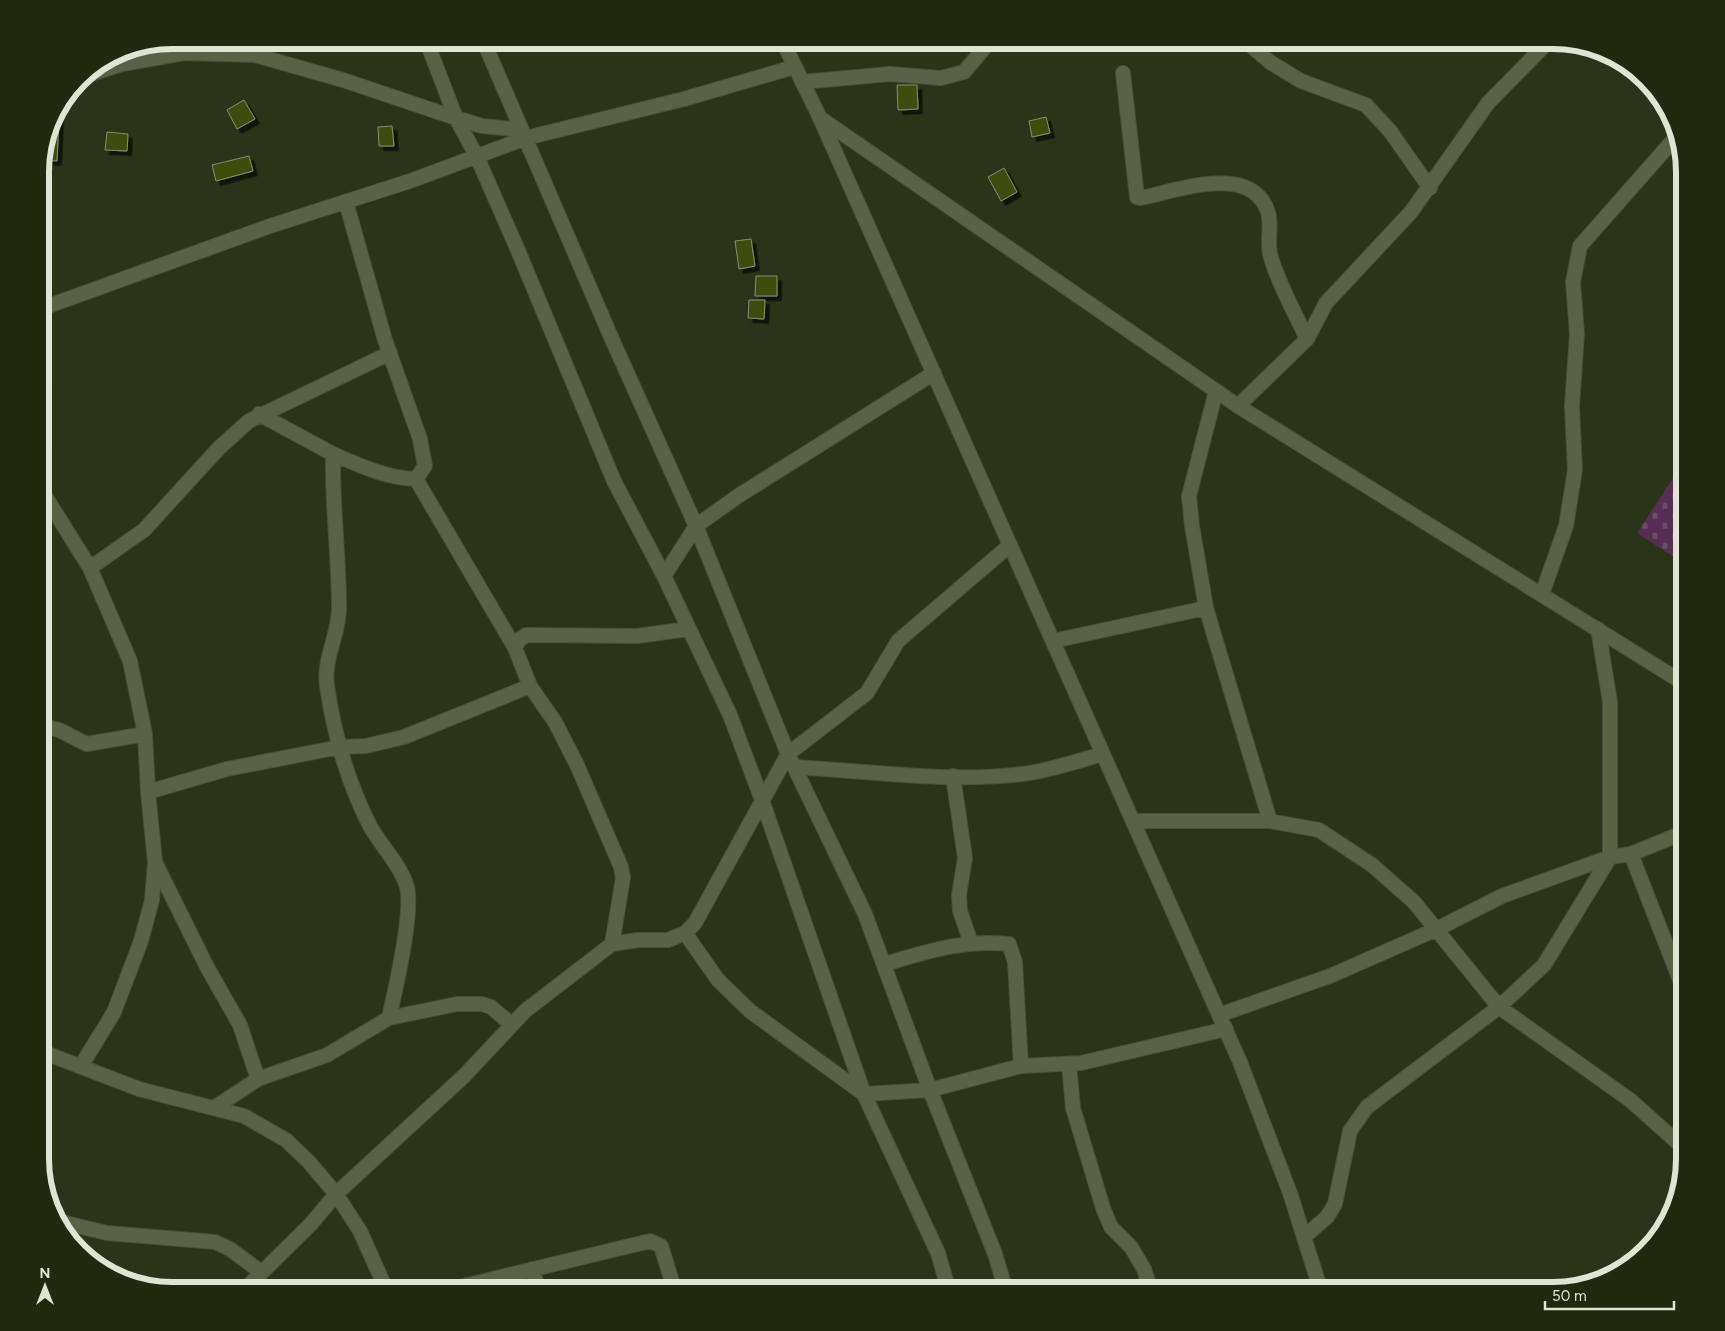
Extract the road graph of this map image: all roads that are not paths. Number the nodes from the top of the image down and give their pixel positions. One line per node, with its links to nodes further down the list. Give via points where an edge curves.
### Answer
1 (429, 49): 11 (street)
2 (486, 49): 13 (street)
3 (786, 49): 7 (street)
4 (983, 49): 10 (street, via 964,72 941,78 890,74)
5 (1255, 49): 16 (street, via 1301,81 1366,105 1390,131)
6 (1541, 49): 16 (street, via 1488,103)
7 (794, 67): 10 (street); 13 (street, via 684,99)
8 (105, 69): 11 (street, via 184,53 255,55 351,82)
9 (1123, 73): 19 (street, via 1137,197 1230,182 1251,190 1267,210 1270,254)
10 (802, 82): 12 (street)
11 (456, 118): 13 (street); 15 (street)
12 (820, 118): 21 (street); 22 (street)
13 (524, 134): 15 (street); 28 (street)
14 (1672, 141): 32 (street, via 1580,246 1574,282 1577,334 1572,406 1575,470 1566,526)
15 (477, 157): 17 (street); 31 (street, via 614,481)
16 (1430, 188): 19 (street, via 1326,303)
17 (346, 202): 18 (street); 20 (street)
18 (49, 306)
19 (1307, 339): 23 (street)
20 (390, 353): 24 (street); 26 (street, via 423,455 424,466)
21 (934, 373): 28 (street, via 738,496); 29 (street)
22 (1216, 391): 23 (street); 33 (street, via 1189,496)
23 (1238, 406): 32 (street)
24 (259, 414): 25 (street); 30 (street, via 219,448 144,530)
25 (333, 454): 26 (street, via 376,472); 42 (street, via 339,610 326,669)
26 (416, 479): 37 (street)
27 (49, 502): 30 (street)
28 (696, 526): 31 (street); 43 (street)
29 (1010, 545): 36 (street); 43 (street, via 898,641 867,693)
30 (90, 568): 41 (street, via 130,661)
31 (664, 576): 34 (street)
32 (1542, 594): 35 (street)
33 (1206, 608): 36 (street); 50 (street)
34 (688, 629): 37 (street, via 637,636 526,635); 48 (street, via 730,715)
35 (1598, 629): 38 (street); 53 (street, via 1610,702)
36 (1053, 641): 44 (street)
37 (515, 648): 39 (street)
38 (1676, 678)
39 (530, 686): 42 (street, via 404,737 366,746); 58 (street, via 555,722 577,765 621,867 623,878)
40 (49, 726): 41 (street, via 87,744)
41 (145, 734): 47 (street)
42 (340, 747): 47 (street, via 227,769); 63 (street, via 352,787 371,828 407,884 405,933)
43 (788, 754): 45 (street); 48 (street)
44 (1103, 754): 46 (street, via 1025,774); 49 (street)
45 (794, 767): 46 (street); 59 (street, via 864,914)
46 (953, 776): 57 (street, via 965,858 960,910)
47 (148, 792): 54 (street)
48 (762, 800): 56 (street, via 695,923); 72 (street)
49 (1133, 821): 50 (street); 62 (street)
50 (1270, 821): 55 (street, via 1318,830 1372,865 1414,902)
51 (1676, 836): 52 (street)
52 (1631, 854): 53 (street); 60 (street)
53 (1610, 857): 55 (street, via 1502,896); 61 (street, via 1544,965)
54 (155, 862): 68 (street, via 152,900 141,942 114,1012); 70 (street, via 240,1025)
55 (1437, 930): 61 (street); 62 (street, via 1330,976)
56 (685, 933): 58 (street, via 668,940); 72 (street, via 718,980 750,1011)
57 (970, 943): 59 (street); 69 (street, via 1009,944 1014,962)
58 (612, 944): 64 (street)
59 (884, 964): 71 (street)
60 (1676, 970)
61 (1499, 1006): 74 (street, via 1630,1100); 77 (street, via 1367,1107 1350,1130 1335,1204)
62 (1219, 1014): 65 (street)
63 (389, 1018): 64 (street, via 457,1004 482,1004 491,1006); 70 (street, via 327,1055)
64 (510, 1024): 75 (street, via 464,1076)
65 (1226, 1029): 67 (street); 77 (street)
66 (49, 1054): 68 (street)
67 (1069, 1064): 69 (street); 87 (street, via 1073,1108 1103,1208 1111,1227 1131,1247)
68 (82, 1066): 73 (street, via 139,1089)
69 (1021, 1066): 71 (street)
70 (258, 1079): 73 (street)
71 (930, 1090): 72 (street); 86 (street)
72 (864, 1094): 85 (street, via 938,1254)
73 (214, 1108): 75 (street, via 244,1116 286,1140 310,1162)
74 (1676, 1141)
75 (336, 1194): 79 (street, via 311,1224); 81 (street, via 360,1231)
76 (67, 1223): 79 (street, via 125,1236 215,1242)
77 (1304, 1237): 88 (street)
78 (532, 1269): 82 (street); 83 (street); 84 (street, via 650,1241 661,1246)
79 (261, 1272): 80 (street)
80 (252, 1282)
81 (383, 1282)
82 (479, 1282)
83 (536, 1282)
84 (672, 1282)
85 (946, 1282)
86 (1003, 1282)
87 (1148, 1282)
88 (1318, 1282)

